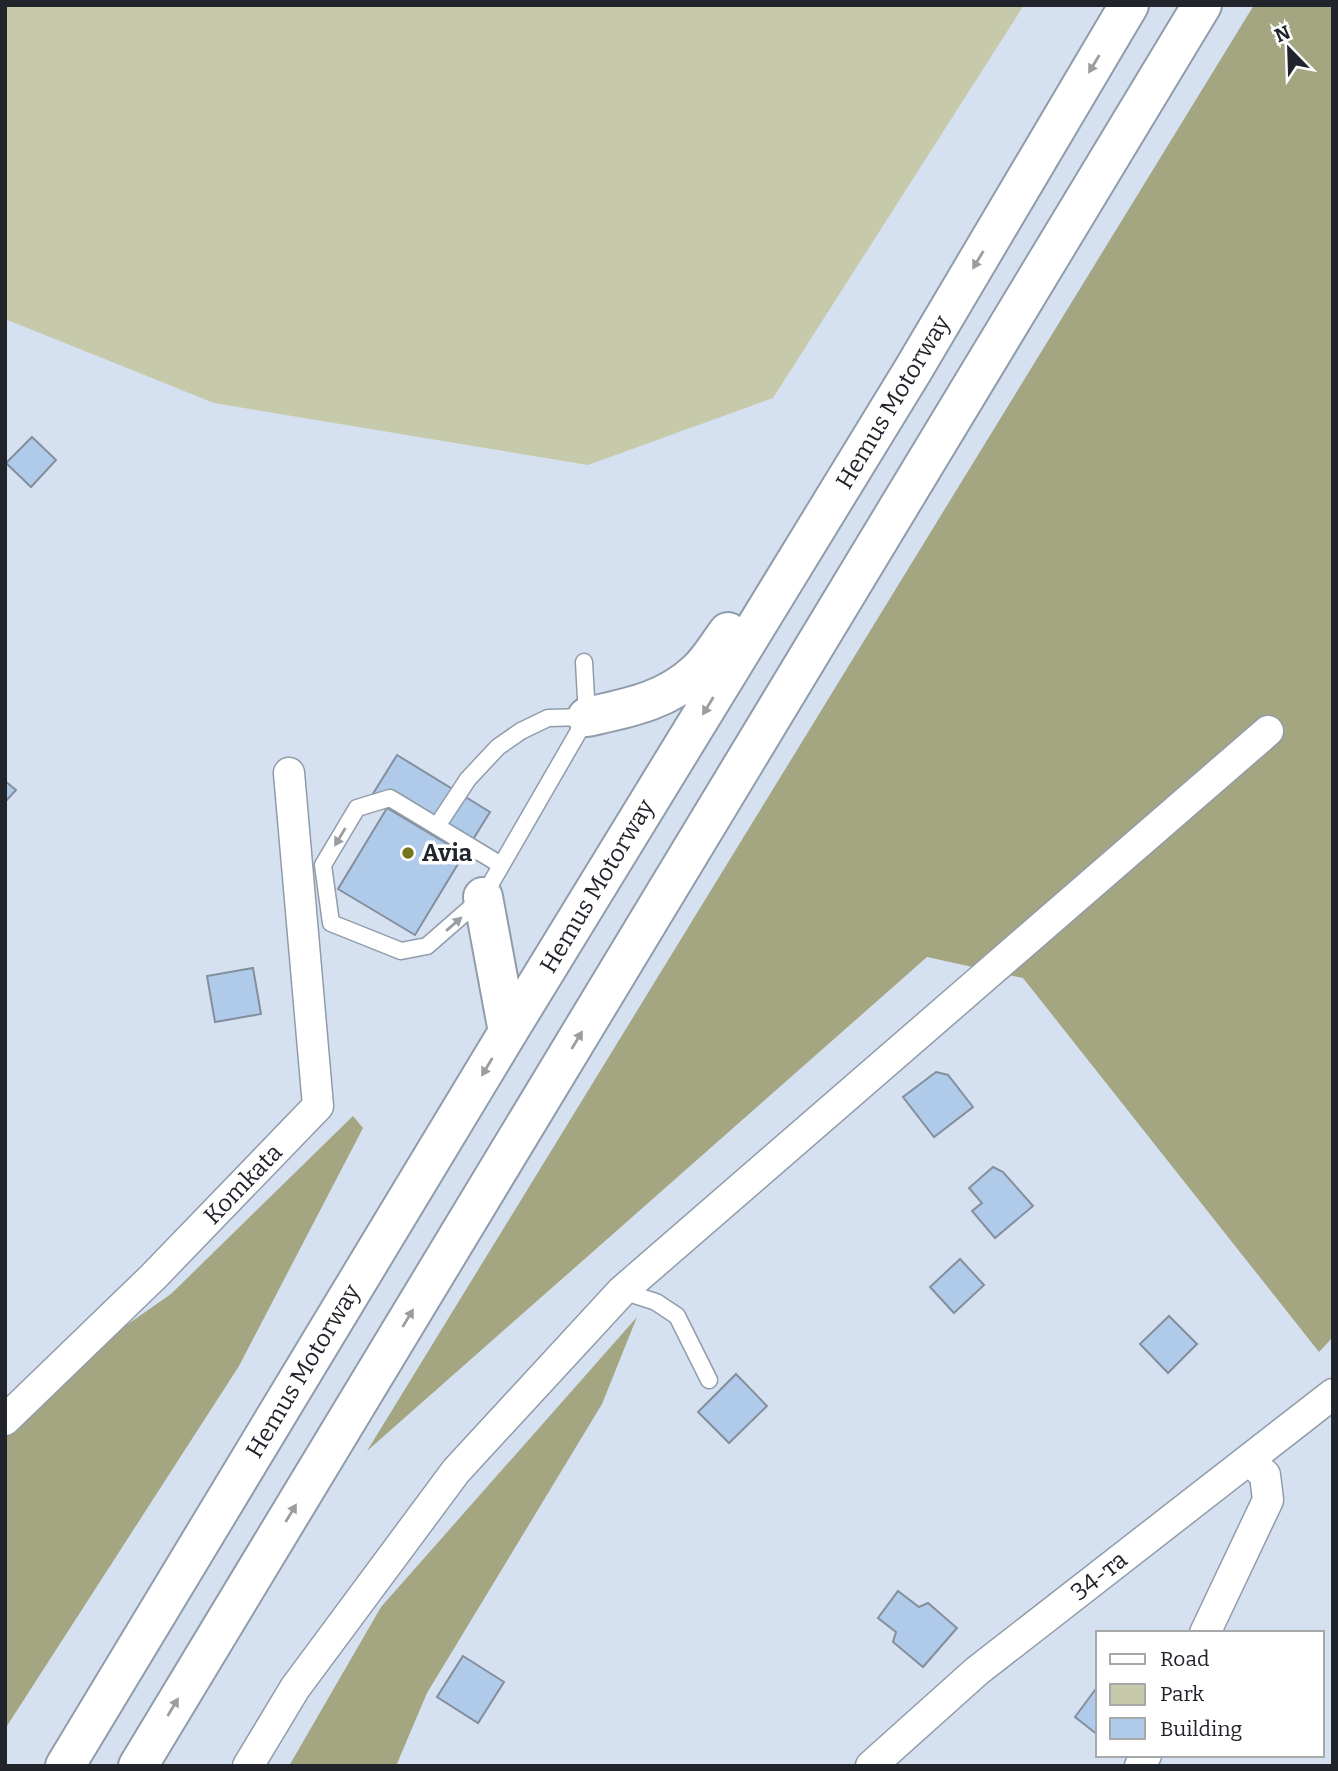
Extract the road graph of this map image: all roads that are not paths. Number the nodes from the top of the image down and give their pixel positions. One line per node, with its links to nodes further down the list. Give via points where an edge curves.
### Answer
1 (1129, 5): 3 (highway, Hemus Motorway, one-way to 3)
2 (1202, 5): 19 (highway, one-way to 2)
3 (913, 370): 5 (highway, via 697,672 642,705); 11 (highway, Hemus Motorway, one-way to 11)
4 (584, 662): 5 (lane)
5 (587, 717): 8 (lane, via 548,718 498,747 468,779); 9 (lane)
6 (1268, 732): 12 (street)
7 (289, 773): 10 (street, Komkata)
8 (437, 826): 9 (lane); 10 (lane, one-way to 10, via 390,798 357,808 323,865)
9 (492, 881): 10 (lane, one-way to 9, via 401,951 427,946); 11 (highway)
10 (317, 925): 15 (street, Komkata, via 318,1107 153,1277)
11 (508, 1032): 18 (highway, Hemus Motorway, one-way to 18)
12 (622, 1291): 13 (lane, via 656,1302 677,1317); 20 (street, via 456,1471 295,1688)
13 (709, 1380)
14 (1333, 1394): 16 (street, 34-та)
15 (5, 1420)
16 (1249, 1460): 17 (street, via 1265,1475 1268,1500); 21 (street, 34-та, via 977,1671)
17 (1206, 1631)
18 (65, 1766)
19 (138, 1766)
20 (248, 1766)
21 (871, 1766)

